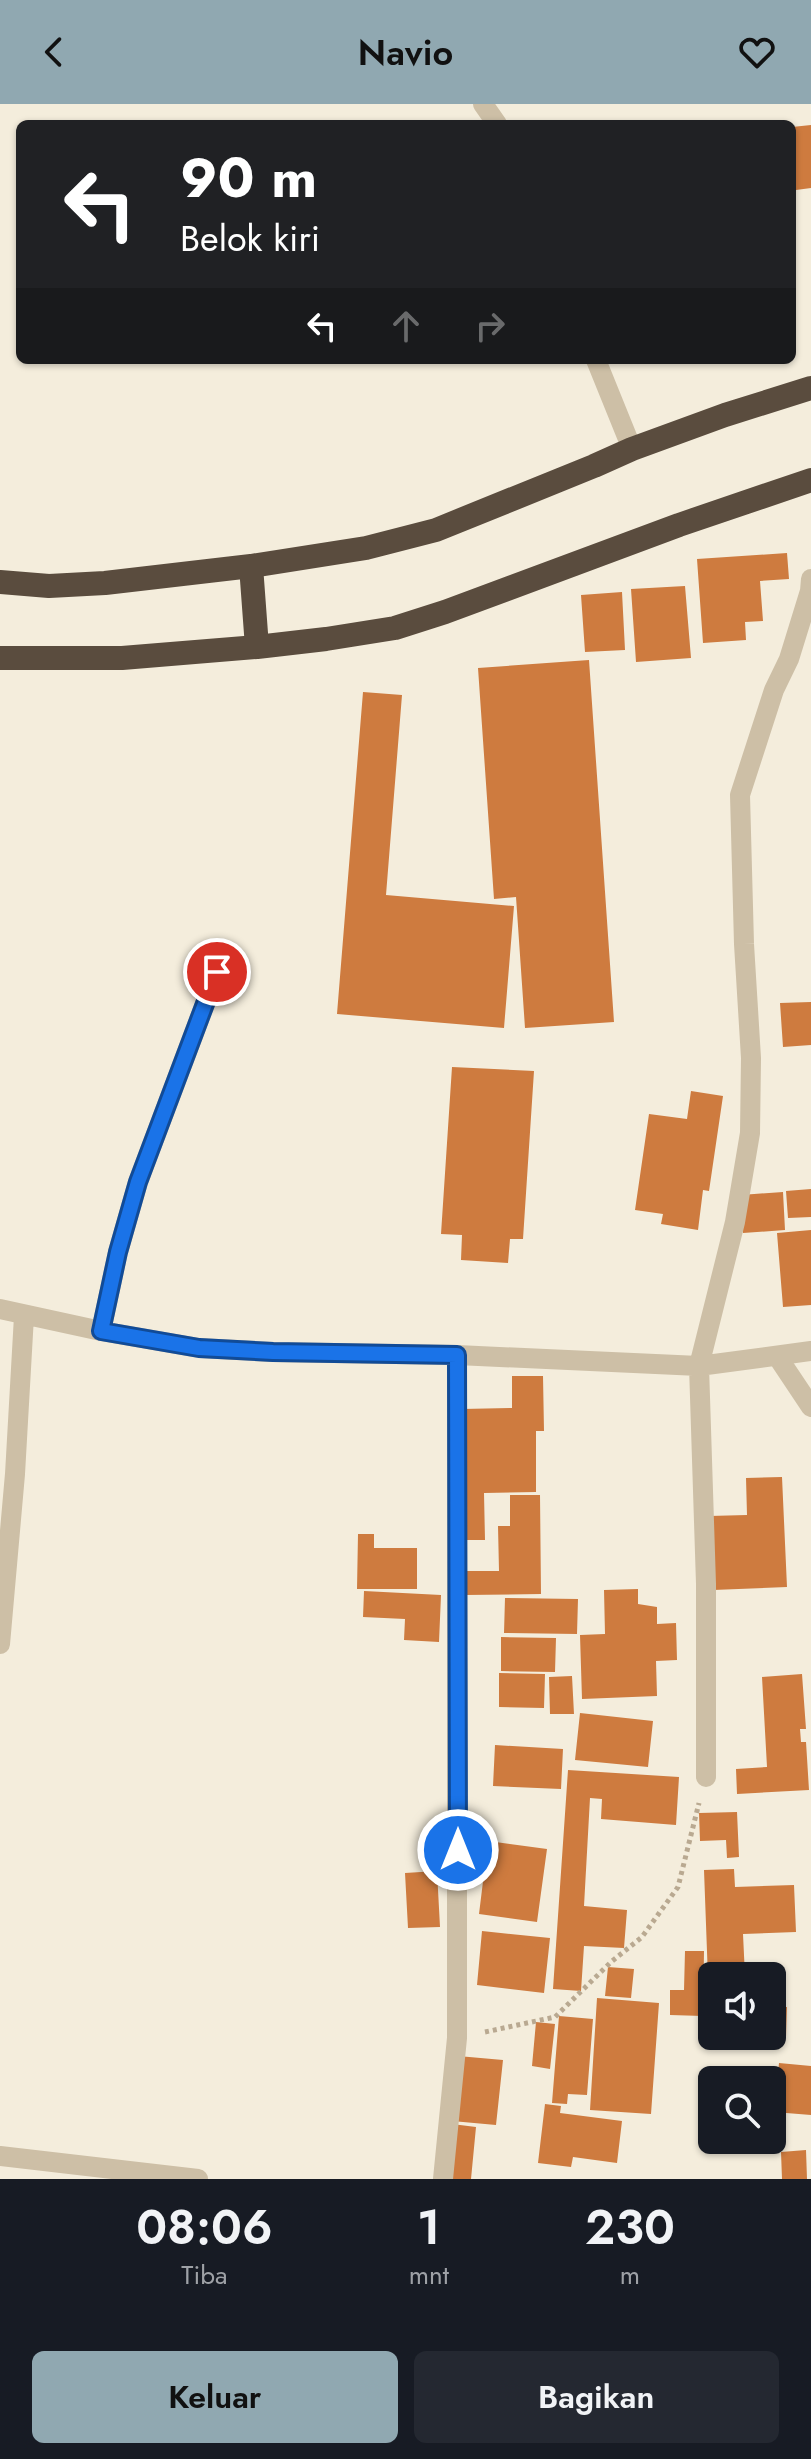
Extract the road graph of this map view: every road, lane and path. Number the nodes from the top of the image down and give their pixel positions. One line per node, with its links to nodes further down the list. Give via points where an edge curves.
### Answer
1 (598, 364): 3 (street)
2 (811, 388): 3 (highway)
3 (632, 449): 5 (highway, via 436,530 366,548)
4 (811, 480): 8 (highway, via 395,628)
5 (251, 566): 7 (highway, via 105,583); 8 (highway)
6 (811, 579): 17 (street, via 789,659 740,795 750,1133 735,1222)
7 (0, 582)
8 (257, 647): 9 (highway, via 122,658)
9 (0, 658)
10 (217, 972): 13 (street, via 138,1182)
11 (0, 1309): 12 (street)
12 (24, 1316): 13 (street); 19 (street)
13 (101, 1331): 15 (street, via 199,1348)
14 (811, 1351): 16 (street)
15 (457, 1355): 17 (street); 21 (street)
16 (777, 1356): 17 (street); 18 (street)
17 (699, 1366): 20 (street)
18 (811, 1407)
19 (0, 1644)
20 (706, 1777): 21 (path, via 678,1887 642,1937 555,2017)
21 (457, 2038): 24 (street)
22 (0, 2156): 23 (street)
23 (198, 2179)
24 (443, 2179)

